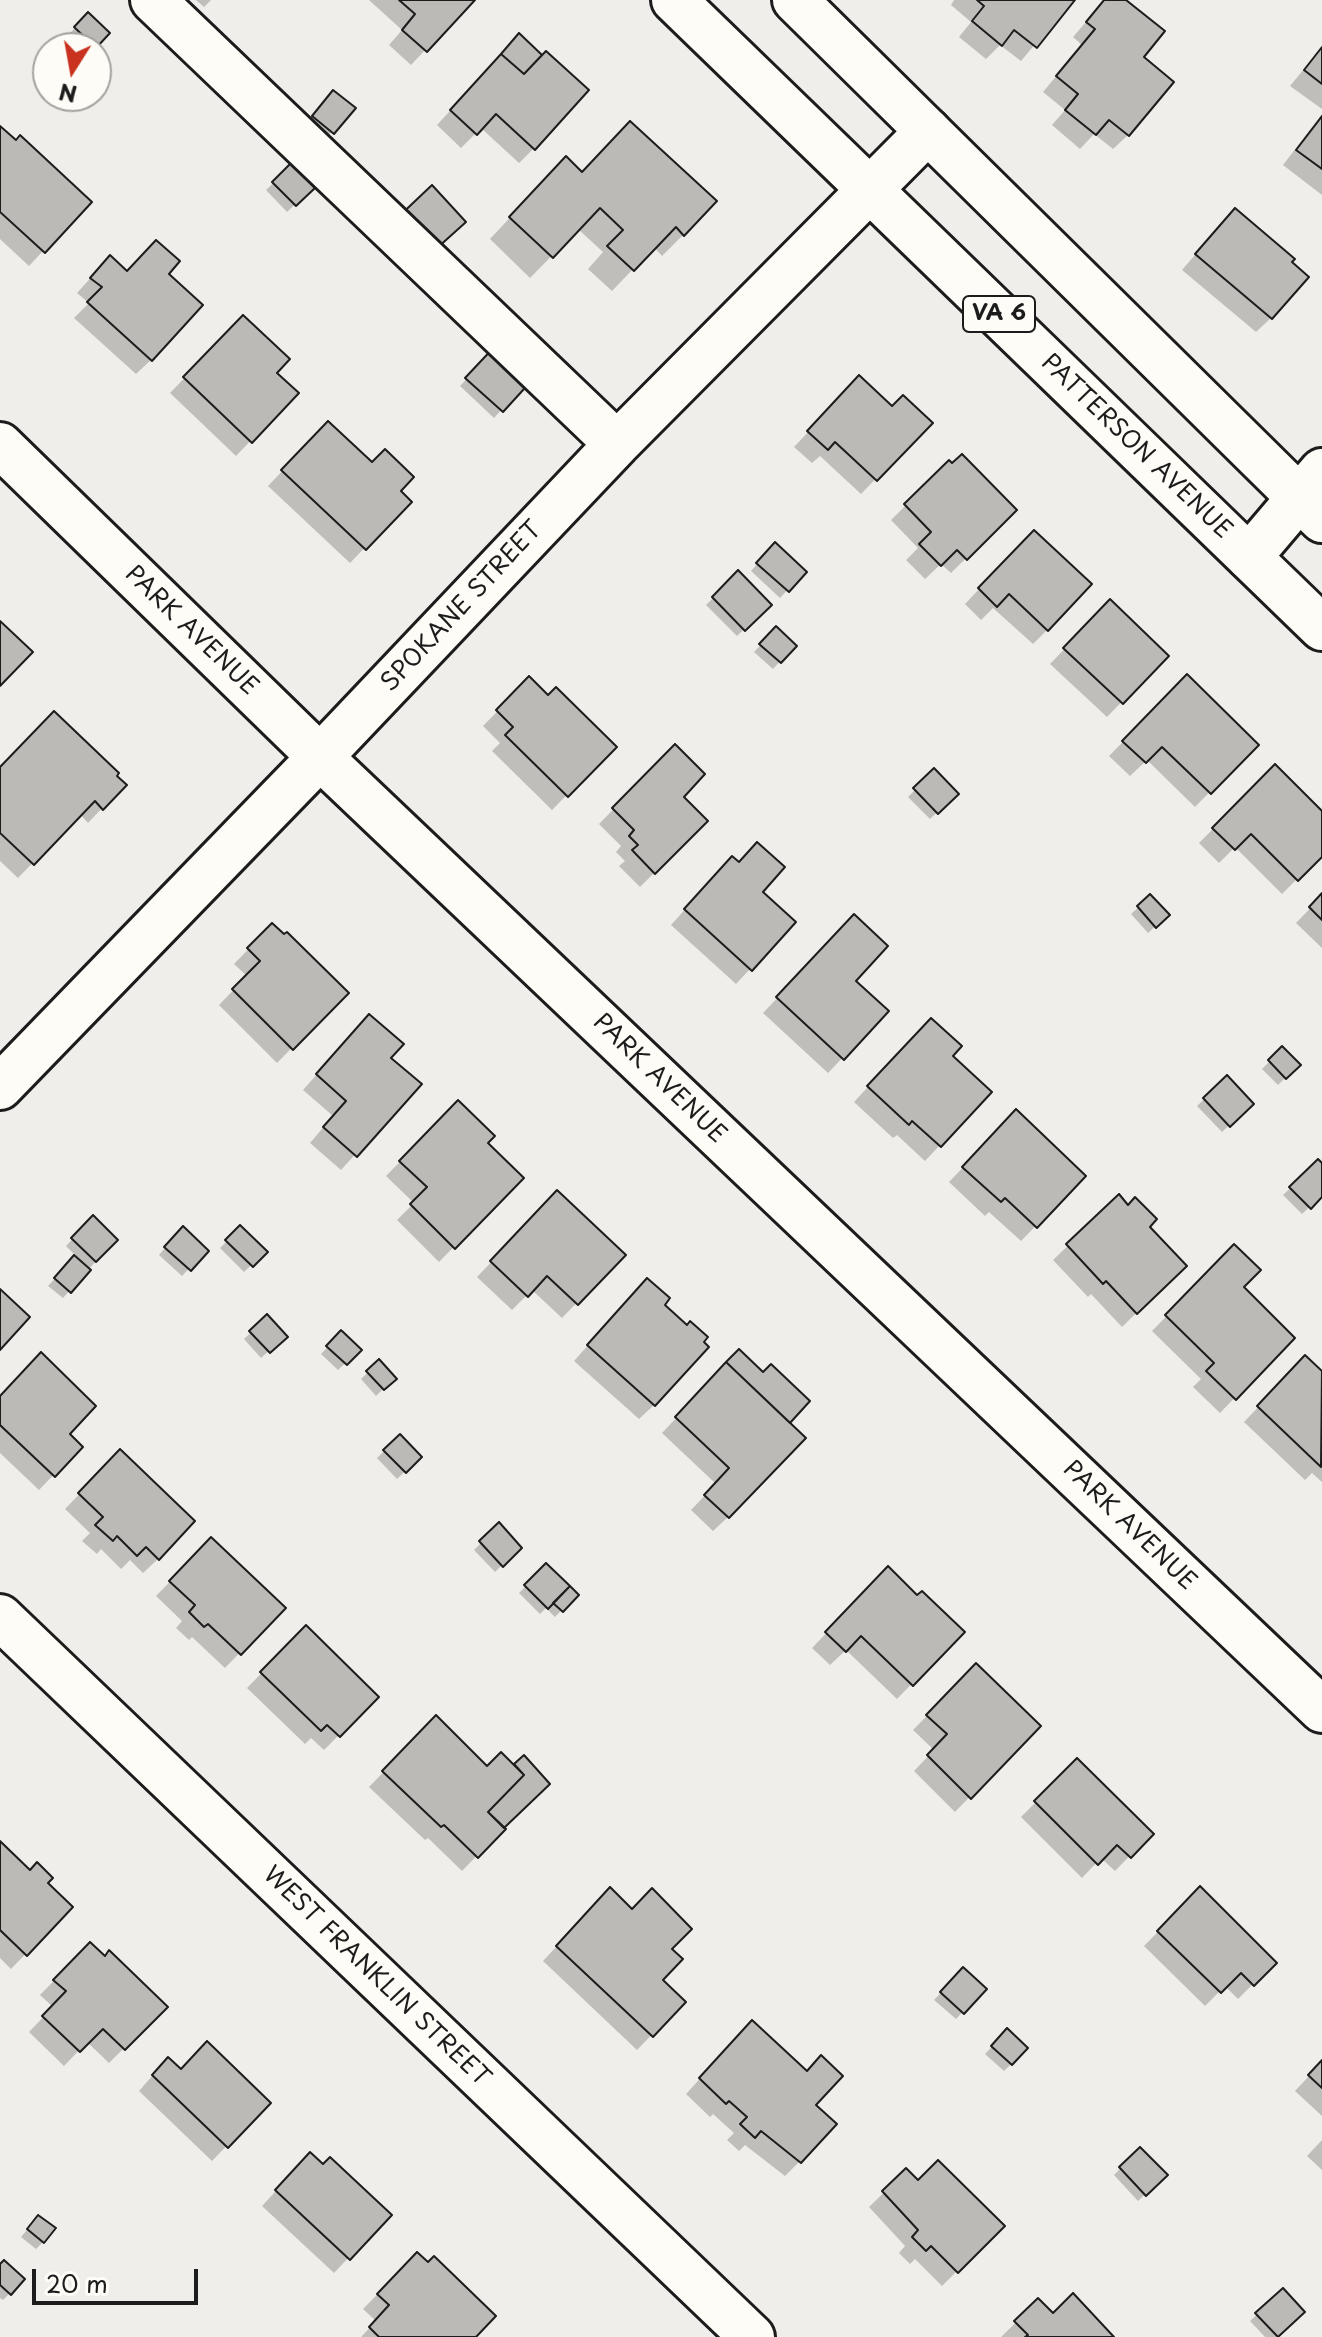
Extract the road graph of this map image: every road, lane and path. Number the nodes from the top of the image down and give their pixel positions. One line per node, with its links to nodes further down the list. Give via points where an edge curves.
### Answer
1 (153, 0): 6 (street)
2 (674, 0): 5 (street, PATTERSON AVENUE / VA 6)
3 (795, 0): 4 (street)
4 (928, 131): 5 (street, SPOKANE STREET); 8 (street)
5 (871, 189): 6 (street, SPOKANE STREET); 9 (street, PATTERSON AVENUE / VA 6)
6 (617, 444): 11 (street, SPOKANE STREET)
7 (0, 445): 11 (street, PARK AVENUE)
8 (1315, 497): 9 (street)
9 (1249, 557): 10 (street, PATTERSON AVENUE / VA 6)
10 (1322, 628)
11 (320, 757): 12 (street, SPOKANE STREET); 14 (street, PARK AVENUE)
12 (0, 1087)
13 (0, 1617): 15 (street, WEST FRANKLIN STREET)
14 (1322, 1710)
15 (752, 2337)

